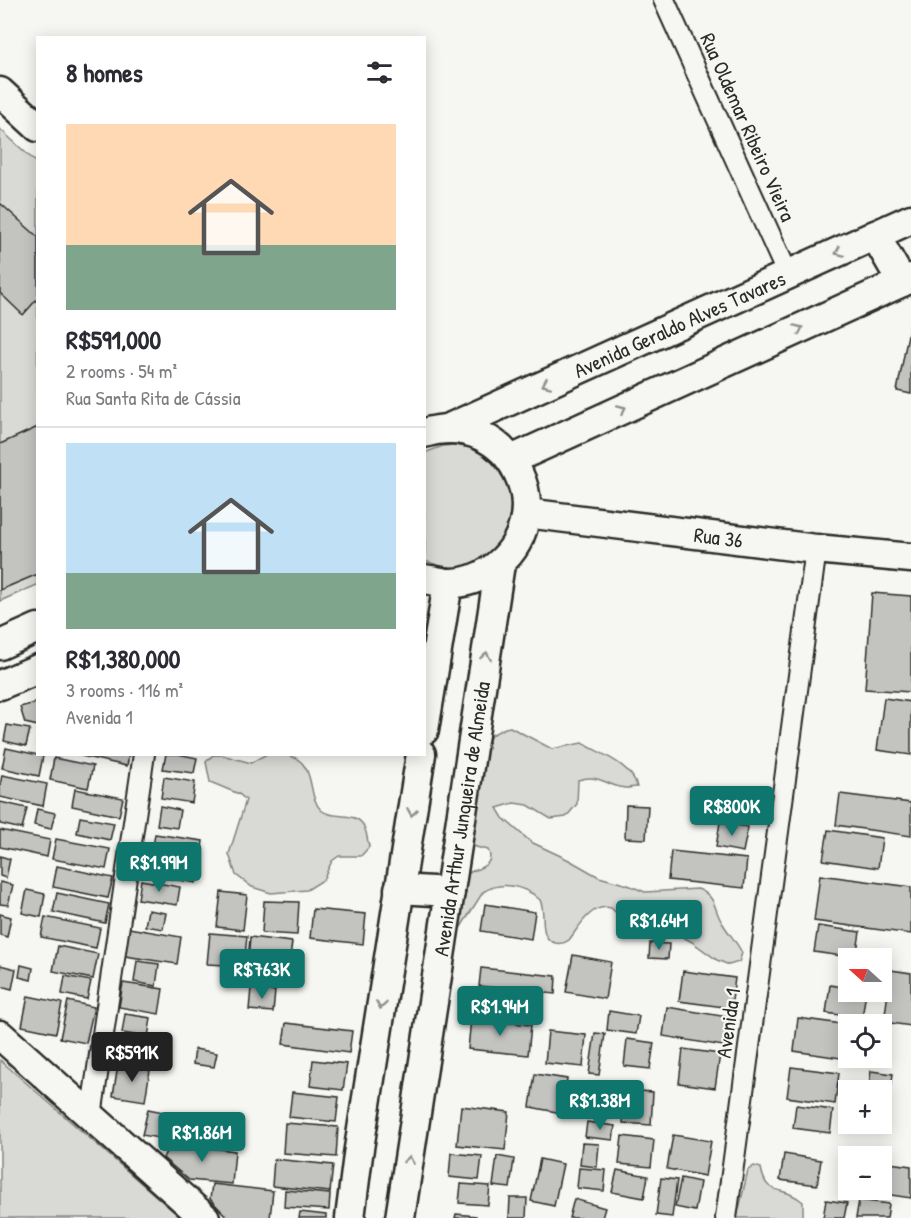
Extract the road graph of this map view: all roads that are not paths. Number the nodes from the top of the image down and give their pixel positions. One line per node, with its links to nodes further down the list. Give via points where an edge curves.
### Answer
1 (664, 0): 6 (street, Rua Oldemar Ribeiro Vieira)
2 (0, 92): 3 (street)
3 (36, 125)
4 (911, 219): 5 (street, Avenida Geraldo Alves Tavares)
5 (875, 235): 6 (street, Avenida Geraldo Alves Tavares, one-way to 6); 7 (street)
6 (788, 275): 8 (street, Avenida Geraldo Alves Tavares, one-way to 8)
7 (907, 280): 9 (street, one-way to 7)
8 (436, 431): 9 (street, via 479,435 494,442)
9 (511, 460): 10 (street, via 521,476)
10 (526, 513): 11 (street, Rua 36); 13 (street, via 513,549)
11 (816, 549): 12 (street, Rua 36); 29 (street, Avenida 1)
12 (911, 558)
13 (500, 564): 14 (street, via 467,581); 23 (street, Avenida Arthur Junqueira de Almeida, one-way to 13)
14 (436, 581): 19 (street)
15 (36, 629): 16 (street)
16 (0, 645)
17 (36, 670): 18 (street)
18 (0, 685)
19 (426, 705)
20 (144, 756): 25 (street)
21 (421, 756): 22 (street, one-way to 22)
22 (399, 890): 23 (street); 27 (street, one-way to 27)
23 (450, 892): 28 (street, Avenida Arthur Junqueira de Almeida, one-way to 23)
24 (0, 1035): 25 (street)
25 (91, 1116): 26 (street)
26 (205, 1218)
27 (350, 1218)
28 (400, 1218)
29 (726, 1218)

